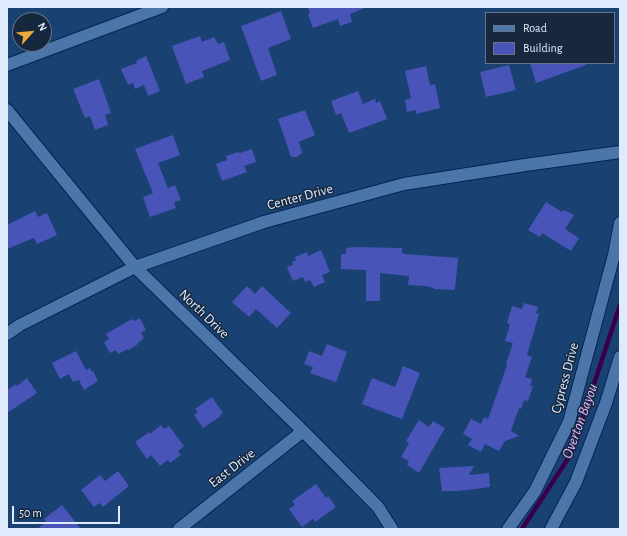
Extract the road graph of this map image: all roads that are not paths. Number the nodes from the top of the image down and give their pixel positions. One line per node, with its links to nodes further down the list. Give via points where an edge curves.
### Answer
1 (162, 7): 2 (street)
2 (7, 65)
3 (7, 110): 6 (street, North Drive)
4 (620, 152): 6 (street, Center Drive, via 404,184 264,222)
5 (620, 223): 12 (street, Cypress Drive, via 614,255 569,422 535,491)
6 (135, 266): 7 (street, Center Drive); 9 (street, North Drive)
7 (7, 334)
8 (620, 357): 13 (street, via 606,403 576,482)
9 (303, 431): 10 (street, East Drive); 11 (street, North Drive, via 378,507)
10 (179, 529)
11 (392, 529)
12 (508, 529)
13 (551, 529)

